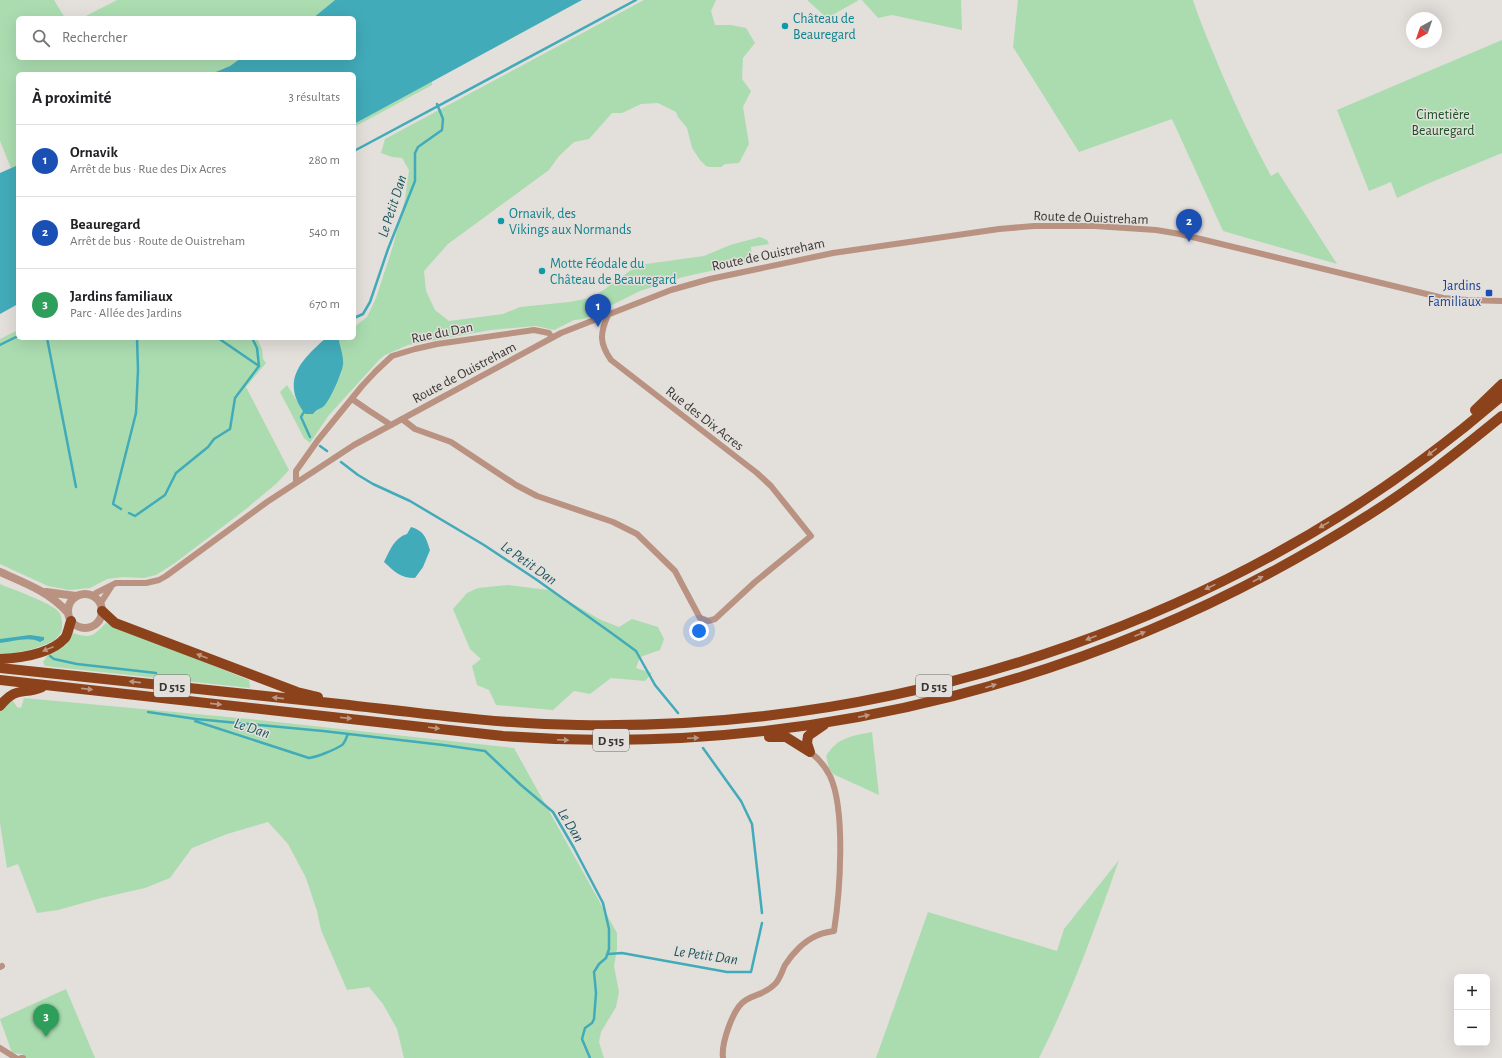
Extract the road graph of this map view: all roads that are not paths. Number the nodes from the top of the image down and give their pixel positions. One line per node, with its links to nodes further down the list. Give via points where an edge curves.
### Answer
1 (1502, 301): 2 (street, Route de Ouistreham, via 1430,295 1180,234 1095,226 1034,226 999,228 840,252 764,267 671,290)
2 (608, 315): 3 (street, Route de Ouistreham); 8 (street, Rue des Dix Acres, via 601,339 604,350 611,360 757,473 771,486 811,536 715,619 708,621 700,618 675,571 637,534 613,522 537,496 451,442 415,430)
3 (552, 338): 6 (street, Rue du Dan, via 549,333 534,330 437,344 392,356); 8 (street, Route de Ouistreham)
4 (1502, 384): 10 (highway, via 1468,417)
5 (1502, 396): 10 (highway, D 515)
6 (352, 398): 9 (street); 11 (street, Rue du Dan, via 299,465)
7 (1502, 416): 25 (highway, D 515, one-way to 7, via 976,691 1142,634 1199,609 1307,553 1369,514 1444,462)
8 (402, 419): 9 (street, Route de Ouistreham)
9 (391, 425): 11 (street, Route de Ouistreham)
10 (1463, 428): 23 (highway, D 515, one-way to 23, via 1343,514 1225,580 1084,641 1004,668 945,684 814,710 658,725 576,726 528,723)
11 (296, 482): 13 (street, Route de Ouistreham, via 159,580 146,583 123,582)
12 (0, 572): 14 (street)
13 (110, 587): 16 (street, Route de Ouistreham, via 96,592); 17 (street)
14 (40, 590): 15 (street); 18 (street, via 57,602)
15 (76, 596): 16 (street); 18 (street, via 70,604)
16 (93, 596): 17 (street)
17 (101, 608): 18 (street, via 100,620 91,627 76,626); 23 (highway, one-way to 17, via 297,692 114,623)
18 (70, 617): 19 (highway, one-way to 19, via 66,637 58,645 26,656)
19 (0, 659)
20 (0, 668): 23 (highway, D 515, one-way to 20)
21 (0, 680): 22 (highway, D 515)
22 (48, 685): 24 (highway, via 36,690 12,693); 26 (highway, D 515, one-way to 26, via 532,739 638,740)
23 (345, 705)
24 (0, 706)
25 (826, 724): 26 (highway, D 515); 27 (highway, via 808,736)
26 (759, 732): 27 (highway, via 769,737 789,738)
27 (810, 752): 30 (street, via 830,776 837,801 840,837 834,931 816,936 803,944 770,989 745,1000 732,1018 724,1044)
28 (0, 1048): 29 (street)
29 (16, 1058)
30 (723, 1058)

